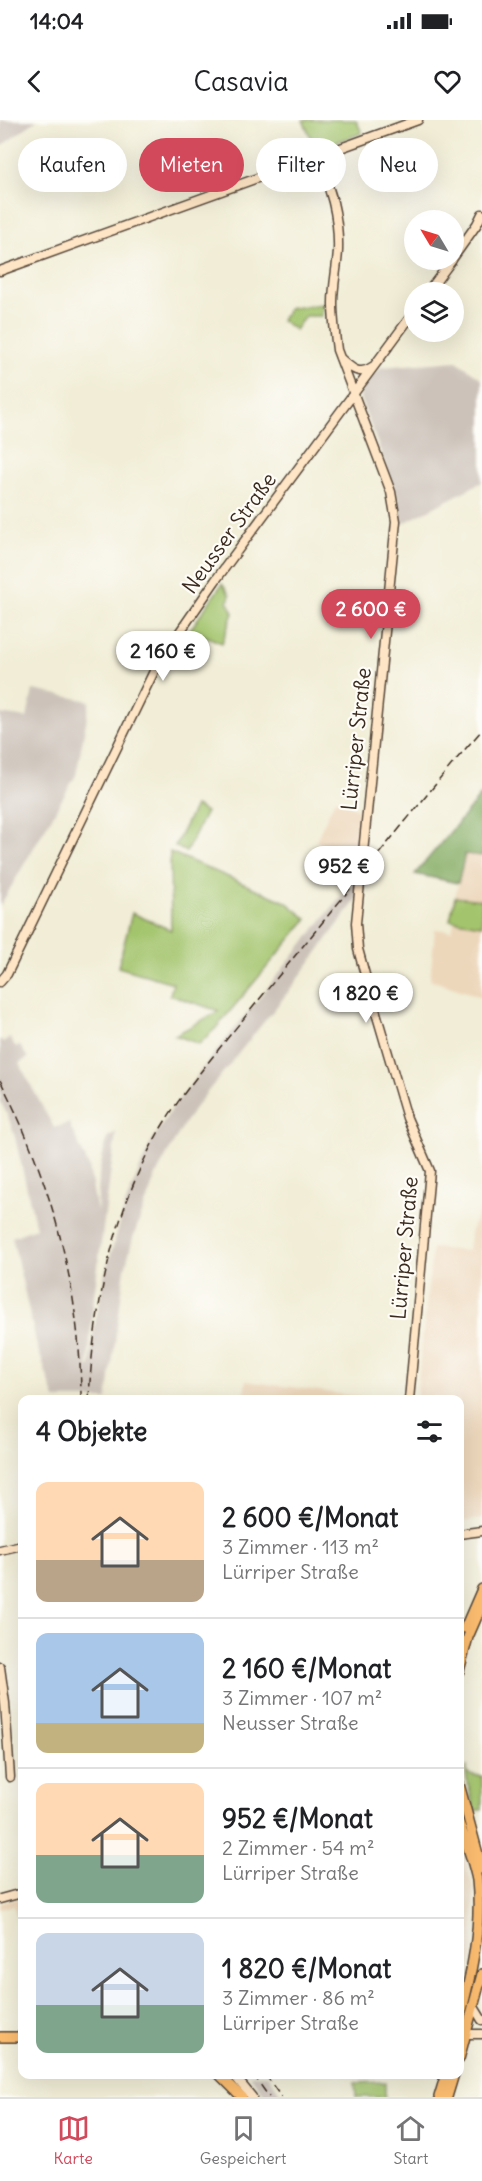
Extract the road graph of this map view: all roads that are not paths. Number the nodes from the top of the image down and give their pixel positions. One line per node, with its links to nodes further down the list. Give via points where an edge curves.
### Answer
1 (418, 120): 2 (street)
2 (346, 146)
3 (256, 178): 7 (street)
4 (329, 192): 9 (street, Lürriper Straße, via 336,221 333,319)
5 (482, 214): 6 (street)
6 (464, 242)
7 (0, 271)
8 (404, 326): 10 (street, Neusser Straße)
9 (340, 358): 10 (street, via 354,371 368,370); 11 (street, Lürriper Straße)
10 (376, 364): 11 (street, Neusser Straße)
11 (354, 393): 12 (street, Neusser Straße); 13 (street, Lürriper Straße)
12 (344, 404): 13 (street); 14 (street, Neusser Straße, via 157,665)
13 (360, 409): 15 (street, Lürriper Straße, via 391,492 396,521 356,930 365,975 408,1118 430,1171)
14 (2, 979)
15 (409, 1395)
16 (482, 1531): 17 (street)
17 (470, 1532): 18 (street); 19 (street)
18 (464, 1533)
19 (482, 1536)
20 (0, 1544): 21 (street)
21 (18, 1546): 22 (street)
22 (0, 1550)
23 (482, 1589): 25 (main road)
24 (482, 1605): 26 (main road)
25 (464, 1634)
26 (464, 1652)
27 (0, 1667): 28 (street)
28 (10, 1777)
29 (464, 1802): 31 (main road)
30 (464, 1837): 33 (main road, via 478,1882 480,1910 476,1951)
31 (482, 1869)
32 (482, 1974): 34 (main road)
33 (464, 1996)
34 (474, 2007): 35 (street); 36 (main road)
35 (482, 2020)
36 (464, 2032)
37 (464, 2034): 38 (street)
38 (482, 2034)
39 (0, 2037): 40 (main road)
40 (18, 2037)
41 (224, 2079): 45 (main road)
42 (237, 2079): 46 (street)
43 (444, 2079): 47 (main road)
44 (452, 2079): 48 (main road)
45 (242, 2097)
46 (252, 2097)
47 (439, 2097)
48 (447, 2097)

